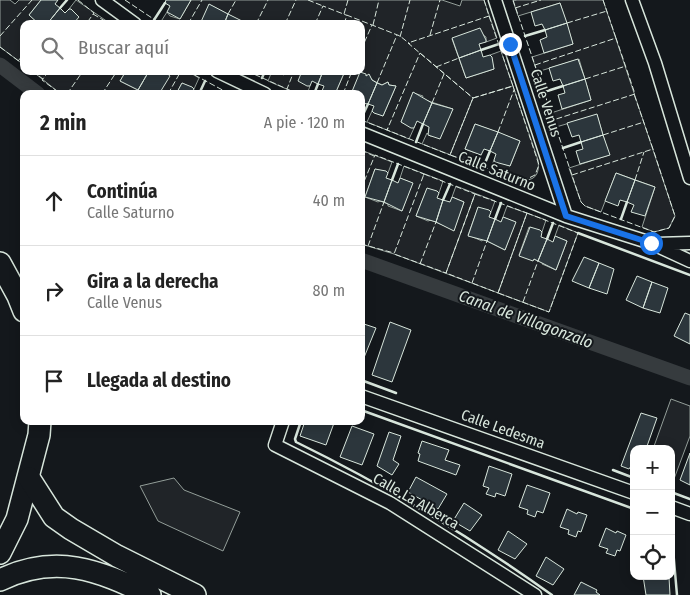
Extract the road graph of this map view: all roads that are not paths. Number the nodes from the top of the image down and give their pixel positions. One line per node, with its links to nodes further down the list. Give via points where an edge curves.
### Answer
1 (102, 0): 4 (street)
2 (495, 0): 9 (street, Calle Venus)
3 (632, 0): 8 (street)
4 (130, 20)
5 (225, 75): 6 (street)
6 (257, 90)
7 (365, 136): 9 (street, Calle Saturno)
8 (690, 178)
9 (566, 216): 11 (street, Calle Saturno)
10 (690, 232): 11 (street, Calle Saturno)
11 (686, 252)
12 (0, 263): 13 (main road)
13 (20, 301)
14 (365, 397): 18 (street, Calle Ledesma)
15 (40, 425): 17 (main road)
16 (282, 425): 25 (street, Calle La Alberca, via 275,445 390,503)
17 (29, 478): 21 (main road, via 17,519); 24 (main road, via 54,517 117,556)
18 (630, 492)
19 (675, 508): 20 (street)
20 (690, 514)
21 (0, 553)
22 (0, 580): 23 (main road, via 14,573 50,566 79,567 107,574)
23 (150, 595)
24 (195, 595)
25 (535, 595)

